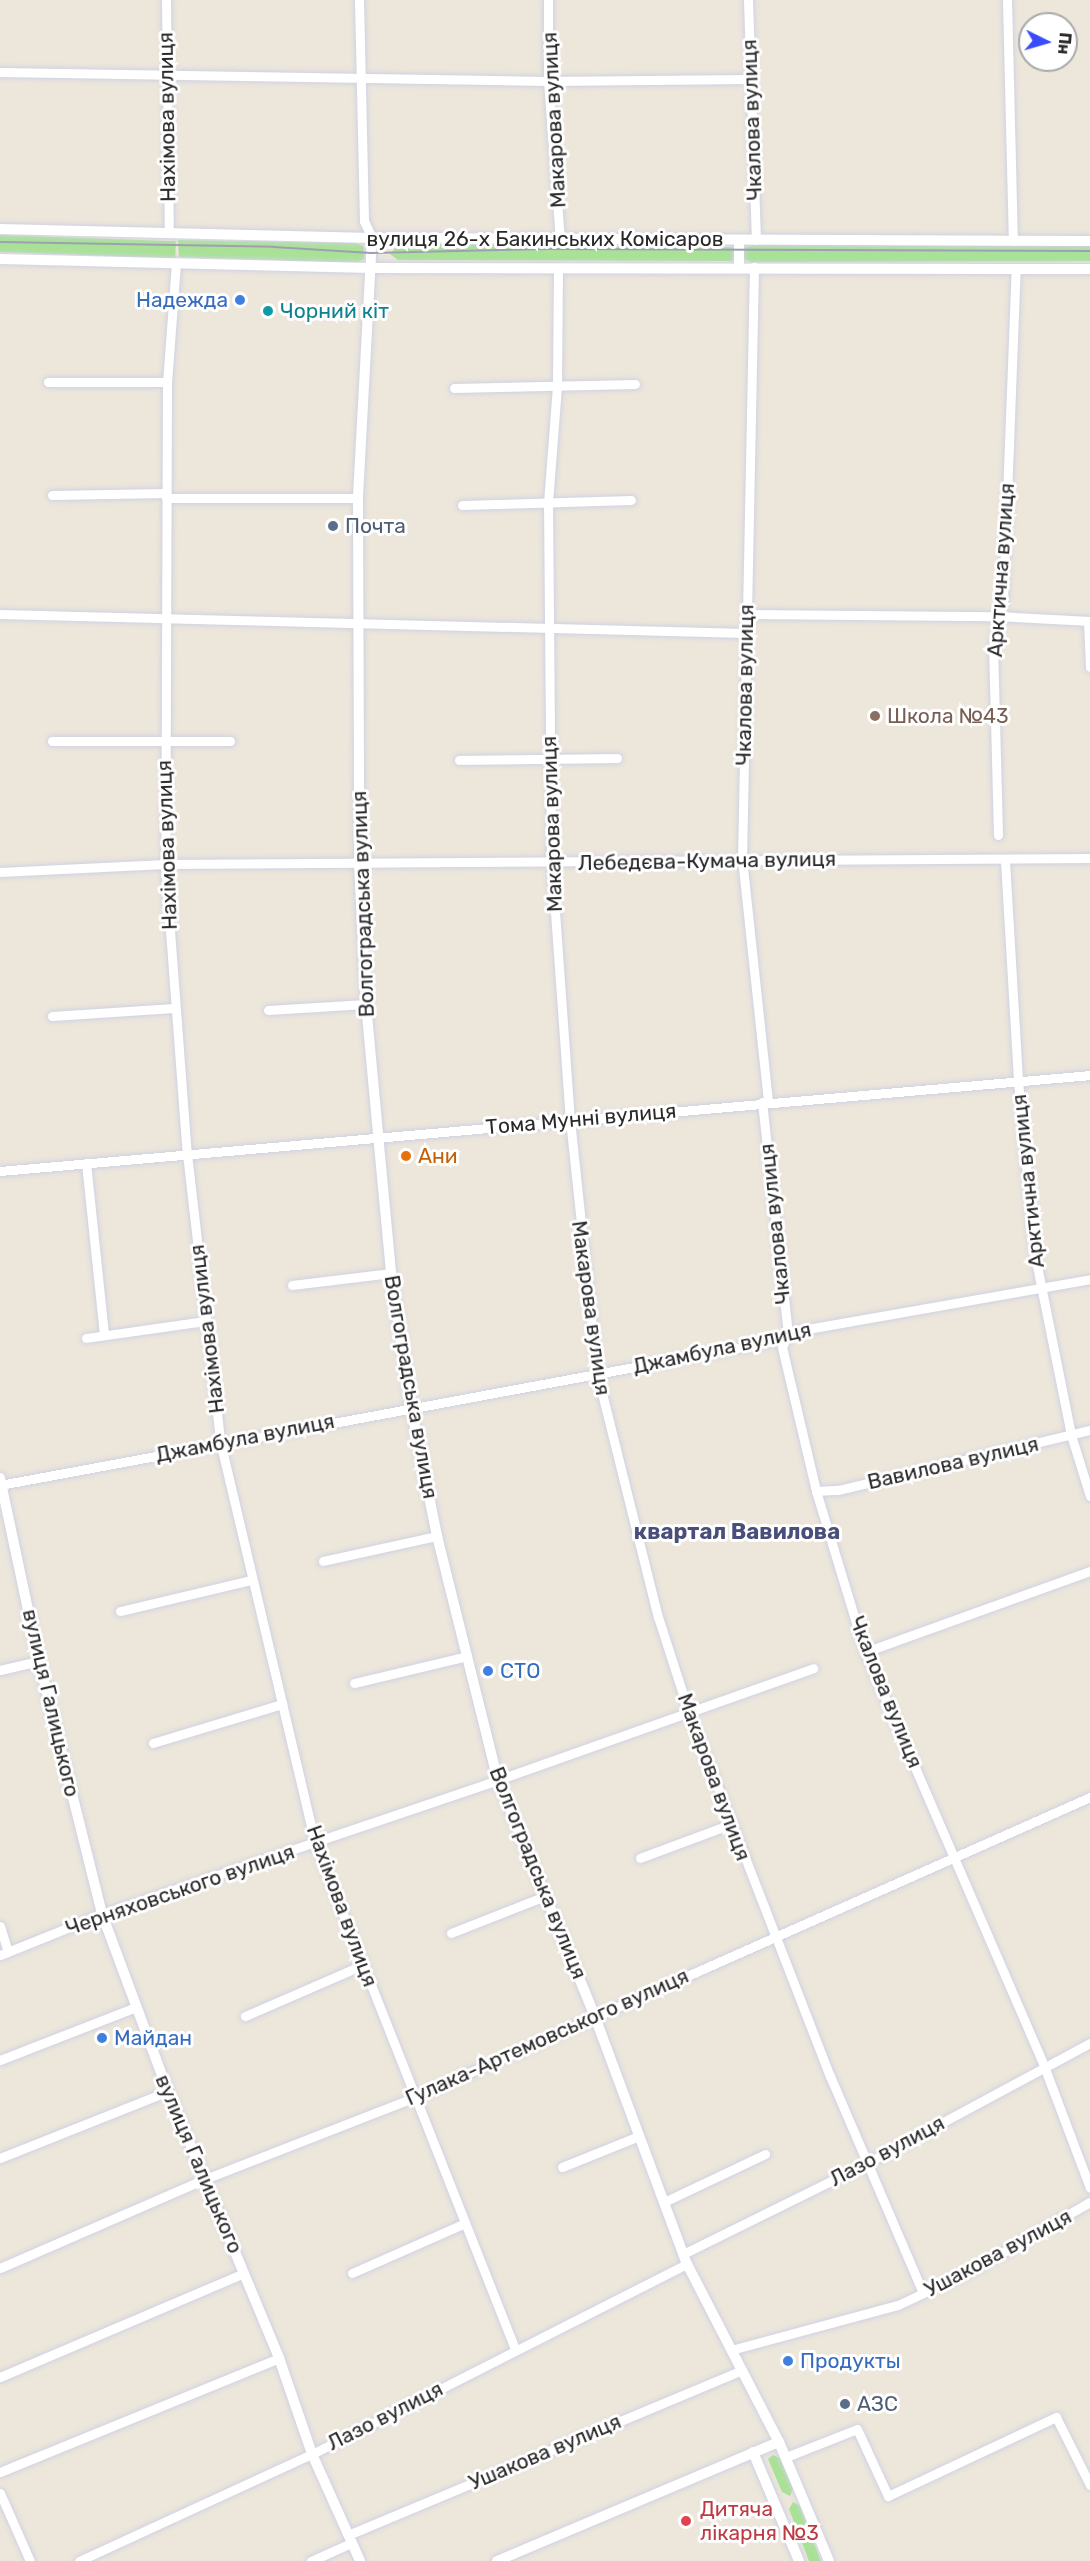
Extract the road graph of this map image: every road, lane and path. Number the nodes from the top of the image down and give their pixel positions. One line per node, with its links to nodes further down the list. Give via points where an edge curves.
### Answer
1 (166, 0): 7 (street, Нахімова вулиця)
2 (359, 0): 8 (street)
3 (548, 0): 10 (street, Макарова вулиця)
4 (748, 0): 9 (street, Чкалова вулиця)
5 (1007, 0): 17 (street)
6 (0, 72): 7 (street)
7 (165, 74): 8 (street); 12 (street, Нахімова вулиця)
8 (358, 78): 10 (street); 13 (street, via 364,221)
9 (749, 79): 10 (street); 16 (street, Чкалова вулиця)
10 (548, 81): 14 (street, Макарова вулиця)
11 (0, 229): 12 (street, вулиця 26-х Бакинських Комісаров)
12 (169, 233): 13 (street, вулиця 26-х Бакинських Комісаров)
13 (372, 238): 14 (street, вулиця 26-х Бакинських Комісаров); 23 (street, Волгоградська вулиця)
14 (560, 239): 15 (street, вулиця 26-х Бакинських Комісаров)
15 (739, 240): 16 (street, вулиця 26-х Бакинських Комісаров); 21 (street)
16 (756, 240): 17 (street, вулиця 26-х Бакинських Комісаров)
17 (1013, 241): 18 (street, вулиця 26-х Бакинських Комісаров)
18 (1090, 241)
19 (0, 259): 20 (street, вулиця 26-х Бакинських Комісаров)
20 (176, 263): 23 (street, вулиця 26-х Бакинських Комісаров); 28 (street, Нахімова вулиця)
21 (739, 267): 22 (street, вулиця 26-х Бакинських Комісаров); 24 (street, вулиця 26-х Бакинських Комісаров)
22 (754, 267): 25 (street, вулиця 26-х Бакинських Комісаров); 39 (street, Чкалова вулиця)
23 (371, 268): 24 (street, вулиця 26-х Бакинських Комісаров); 34 (street, Волгоградська вулиця)
24 (558, 268): 30 (street, Макарова вулиця)
25 (1016, 269): 26 (street, вулиця 26-х Бакинських Комісаров); 40 (street, Арктична вулиця, via 1003,600)
26 (1090, 269)
27 (48, 382): 28 (street)
28 (167, 382): 33 (street, Нахімова вулиця)
29 (634, 384): 30 (street)
30 (557, 386): 31 (street); 36 (street, Макарова вулиця)
31 (454, 388)
32 (52, 495): 33 (street)
33 (166, 496): 34 (street); 41 (street, Нахімова вулиця)
34 (358, 498): 43 (street, Волгоградська вулиця)
35 (631, 500): 36 (street)
36 (548, 503): 37 (street); 44 (street, Макарова вулиця)
37 (462, 505)
38 (0, 614): 41 (street)
39 (747, 614): 40 (street); 45 (street, Чкалова вулиця)
40 (996, 615): 42 (street); 53 (street, Арктична вулиця, via 993,648)
41 (165, 619): 43 (street); 49 (street, Нахімова вулиця)
42 (1089, 621): 46 (street)
43 (359, 625): 44 (street); 59 (street, Волгоградська вулиця)
44 (547, 628): 45 (street); 51 (street, Макарова вулиця)
45 (746, 633): 54 (street, Чкалова вулиця)
46 (1090, 667)
47 (52, 741): 49 (street)
48 (230, 741): 49 (street)
49 (163, 742): 58 (street, Нахімова вулиця)
50 (617, 758): 51 (street)
51 (548, 759): 52 (street); 57 (street, Макарова вулиця)
52 (459, 760)
53 (998, 835)
54 (742, 858): 56 (street, Лебедєва-Кумача вулиця); 57 (street, Лебедєва-Кумача вулиця); 67 (street, Чкалова вулиця)
55 (1090, 858): 56 (street, Лебедєва-Кумача вулиця)
56 (1005, 861): 66 (street, Арктична вулиця)
57 (552, 863): 59 (street, Лебедєва-Кумача вулиця); 68 (street, Макарова вулиця)
58 (165, 864): 59 (street, Лебедєва-Кумача вулиця); 60 (street, Лебедєва-Кумача вулиця); 62 (street, Нахімова вулиця)
59 (359, 864): 61 (street, Волгоградська вулиця)
60 (0, 872)
61 (366, 1004): 63 (street); 69 (street, Волгоградська вулиця)
62 (174, 1008): 64 (street); 70 (street, Нахімова вулиця)
63 (268, 1010)
64 (52, 1016)
65 (1090, 1075): 66 (street, Тома Мунні вулиця)
66 (1018, 1081): 67 (street, Тома Мунні вулиця); 76 (street, Арктична вулиця)
67 (765, 1101): 68 (street, Тома Мунні вулиця); 78 (street, Чкалова вулиця)
68 (570, 1120): 69 (street, Тома Мунні вулиця); 81 (street, Макарова вулиця)
69 (378, 1137): 70 (street, Тома Мунні вулиця); 73 (street, Волгоградська вулиця)
70 (187, 1154): 71 (street, Тома Мунні вулиця); 77 (street, Нахімова вулиця)
71 (86, 1163): 72 (street, Тома Мунні вулиця); 79 (street)
72 (0, 1171)
73 (391, 1273): 75 (street); 82 (street, Волгоградська вулиця)
74 (1090, 1279): 76 (street, Джамбула вулиця)
75 (292, 1285)
76 (1040, 1288): 78 (street, Джамбула вулиця); 84 (street, Арктична вулиця)
77 (206, 1321): 79 (street); 85 (street, Нахімова вулиця)
78 (788, 1334): 81 (street, Джамбула вулиця, via 774,1341); 87 (street, Чкалова вулиця, via 782,1347)
79 (105, 1335): 80 (street)
80 (86, 1338)
81 (597, 1373): 82 (street, Джамбула вулиця); 101 (street, Макарова вулиця, via 656,1607)
82 (411, 1408): 85 (street, Джамбула вулиця); 89 (street, Волгоградська вулиця)
83 (1090, 1430): 84 (street, Вавилова вулиця)
84 (1071, 1435): 87 (street, Вавилова вулиця, via 831,1491); 88 (street, Арктична вулиця)
85 (220, 1442): 86 (street, Джамбула вулиця); 92 (street, Нахімова вулиця)
86 (0, 1483): 96 (street, вулиця Галицького)
87 (816, 1491): 94 (street, Чкалова вулиця)
88 (1090, 1496)
89 (437, 1536): 90 (street); 95 (street, Волгоградська вулиця)
90 (323, 1561)
91 (1090, 1571): 94 (street)
92 (251, 1580): 93 (street); 100 (street, Нахімова вулиця)
93 (120, 1611)
94 (865, 1652): 107 (street, Чкалова вулиця)
95 (467, 1656): 99 (street); 103 (street, Волгоградська вулиця)
96 (39, 1661): 98 (street); 110 (street, вулиця Галицького)
97 (813, 1668): 101 (street, Черняховського вулиця)
98 (0, 1671)
99 (354, 1683)
100 (282, 1704): 102 (street); 106 (street, Нахімова вулиця)
101 (689, 1713): 103 (street, Черняховського вулиця); 105 (street, Макарова вулиця)
102 (153, 1743)
103 (498, 1780): 106 (street, Черняховського вулиця); 109 (street, Волгоградська вулиця)
104 (1090, 1797): 107 (street, Гулака-Артемовського вулиця)
105 (731, 1824): 108 (street); 113 (street, Макарова вулиця)
106 (315, 1843): 110 (street, Черняховського вулиця); 115 (street, Нахімова вулиця)
107 (954, 1855): 113 (street, Гулака-Артемовського вулиця); 121 (street, Чкалова вулиця)
108 (640, 1858)
109 (546, 1896): 112 (street); 118 (street, Волгоградська вулиця)
110 (102, 1914): 114 (street, Черняховського вулиця); 116 (street, вулиця Галицького)
111 (0, 1926): 114 (street)
112 (452, 1933)
113 (774, 1936): 118 (street, Гулака-Артемовського вулиця); 127 (street, Макарова вулиця)
114 (4, 1953)
115 (363, 1965): 117 (street); 123 (street, Нахімова вулиця)
116 (136, 2007): 120 (street); 122 (street, вулиця Галицького)
117 (245, 2016)
118 (595, 2017): 123 (street, Гулака-Артемовського вулиця); 124 (street, Волгоградська вулиця)
119 (1090, 2043): 121 (street, Лазо вулиця)
120 (0, 2060)
121 (1044, 2066): 127 (street, Лазо вулиця); 130 (street, Чкалова вулиця)
122 (168, 2091): 126 (street); 129 (street, вулиця Галицького)
123 (415, 2097): 129 (street, Гулака-Артемовського вулиця); 133 (street, Нахімова вулиця)
124 (639, 2136): 128 (street); 131 (street, Волгоградська вулиця)
125 (765, 2154): 131 (street)
126 (0, 2158)
127 (867, 2163): 134 (street, Лазо вулиця); 138 (street, Макарова вулиця)
128 (562, 2167)
129 (205, 2180): 135 (street, Гулака-Артемовського вулиця); 136 (street, вулиця Галицького)
130 (1090, 2188)
131 (664, 2202): 134 (street, Волгоградська вулиця)
132 (1090, 2202): 138 (street, Ушакова вулиця)
133 (464, 2224): 137 (street); 139 (street, Нахімова вулиця)
134 (685, 2259): 139 (street, Лазо вулиця); 140 (street, Волгоградська вулиця)
135 (0, 2268)
136 (244, 2273): 141 (street, вулиця Галицького); 143 (street)
137 (352, 2273)
138 (923, 2294): 140 (street, Ушакова вулиця, via 898,2305)
139 (515, 2349): 146 (street, Лазо вулиця)
140 (731, 2350): 142 (street, Волгоградська вулиця)
141 (279, 2358): 146 (street, вулиця Галицького); 148 (street)
142 (742, 2370): 144 (street, Волгоградська вулиця); 151 (street, Ушакова вулиця)
143 (0, 2377)
144 (779, 2442): 145 (street); 147 (street, Волгоградська вулиця)
145 (753, 2452): 156 (street); 157 (street)
146 (312, 2454): 151 (street, вулиця Галицького); 153 (street, Лазо вулиця)
147 (786, 2457): 149 (street, via 857,2429 888,2496 1056,2417); 158 (street, Волгоградська вулиця)
148 (0, 2472)
149 (1090, 2485)
150 (0, 2493): 152 (street)
151 (349, 2539): 154 (street, Ушакова вулиця); 155 (street, вулиця Галицького)
152 (30, 2561)
153 (79, 2561)
154 (311, 2561)
155 (360, 2561)
156 (497, 2561)
157 (799, 2561)
158 (829, 2561)

